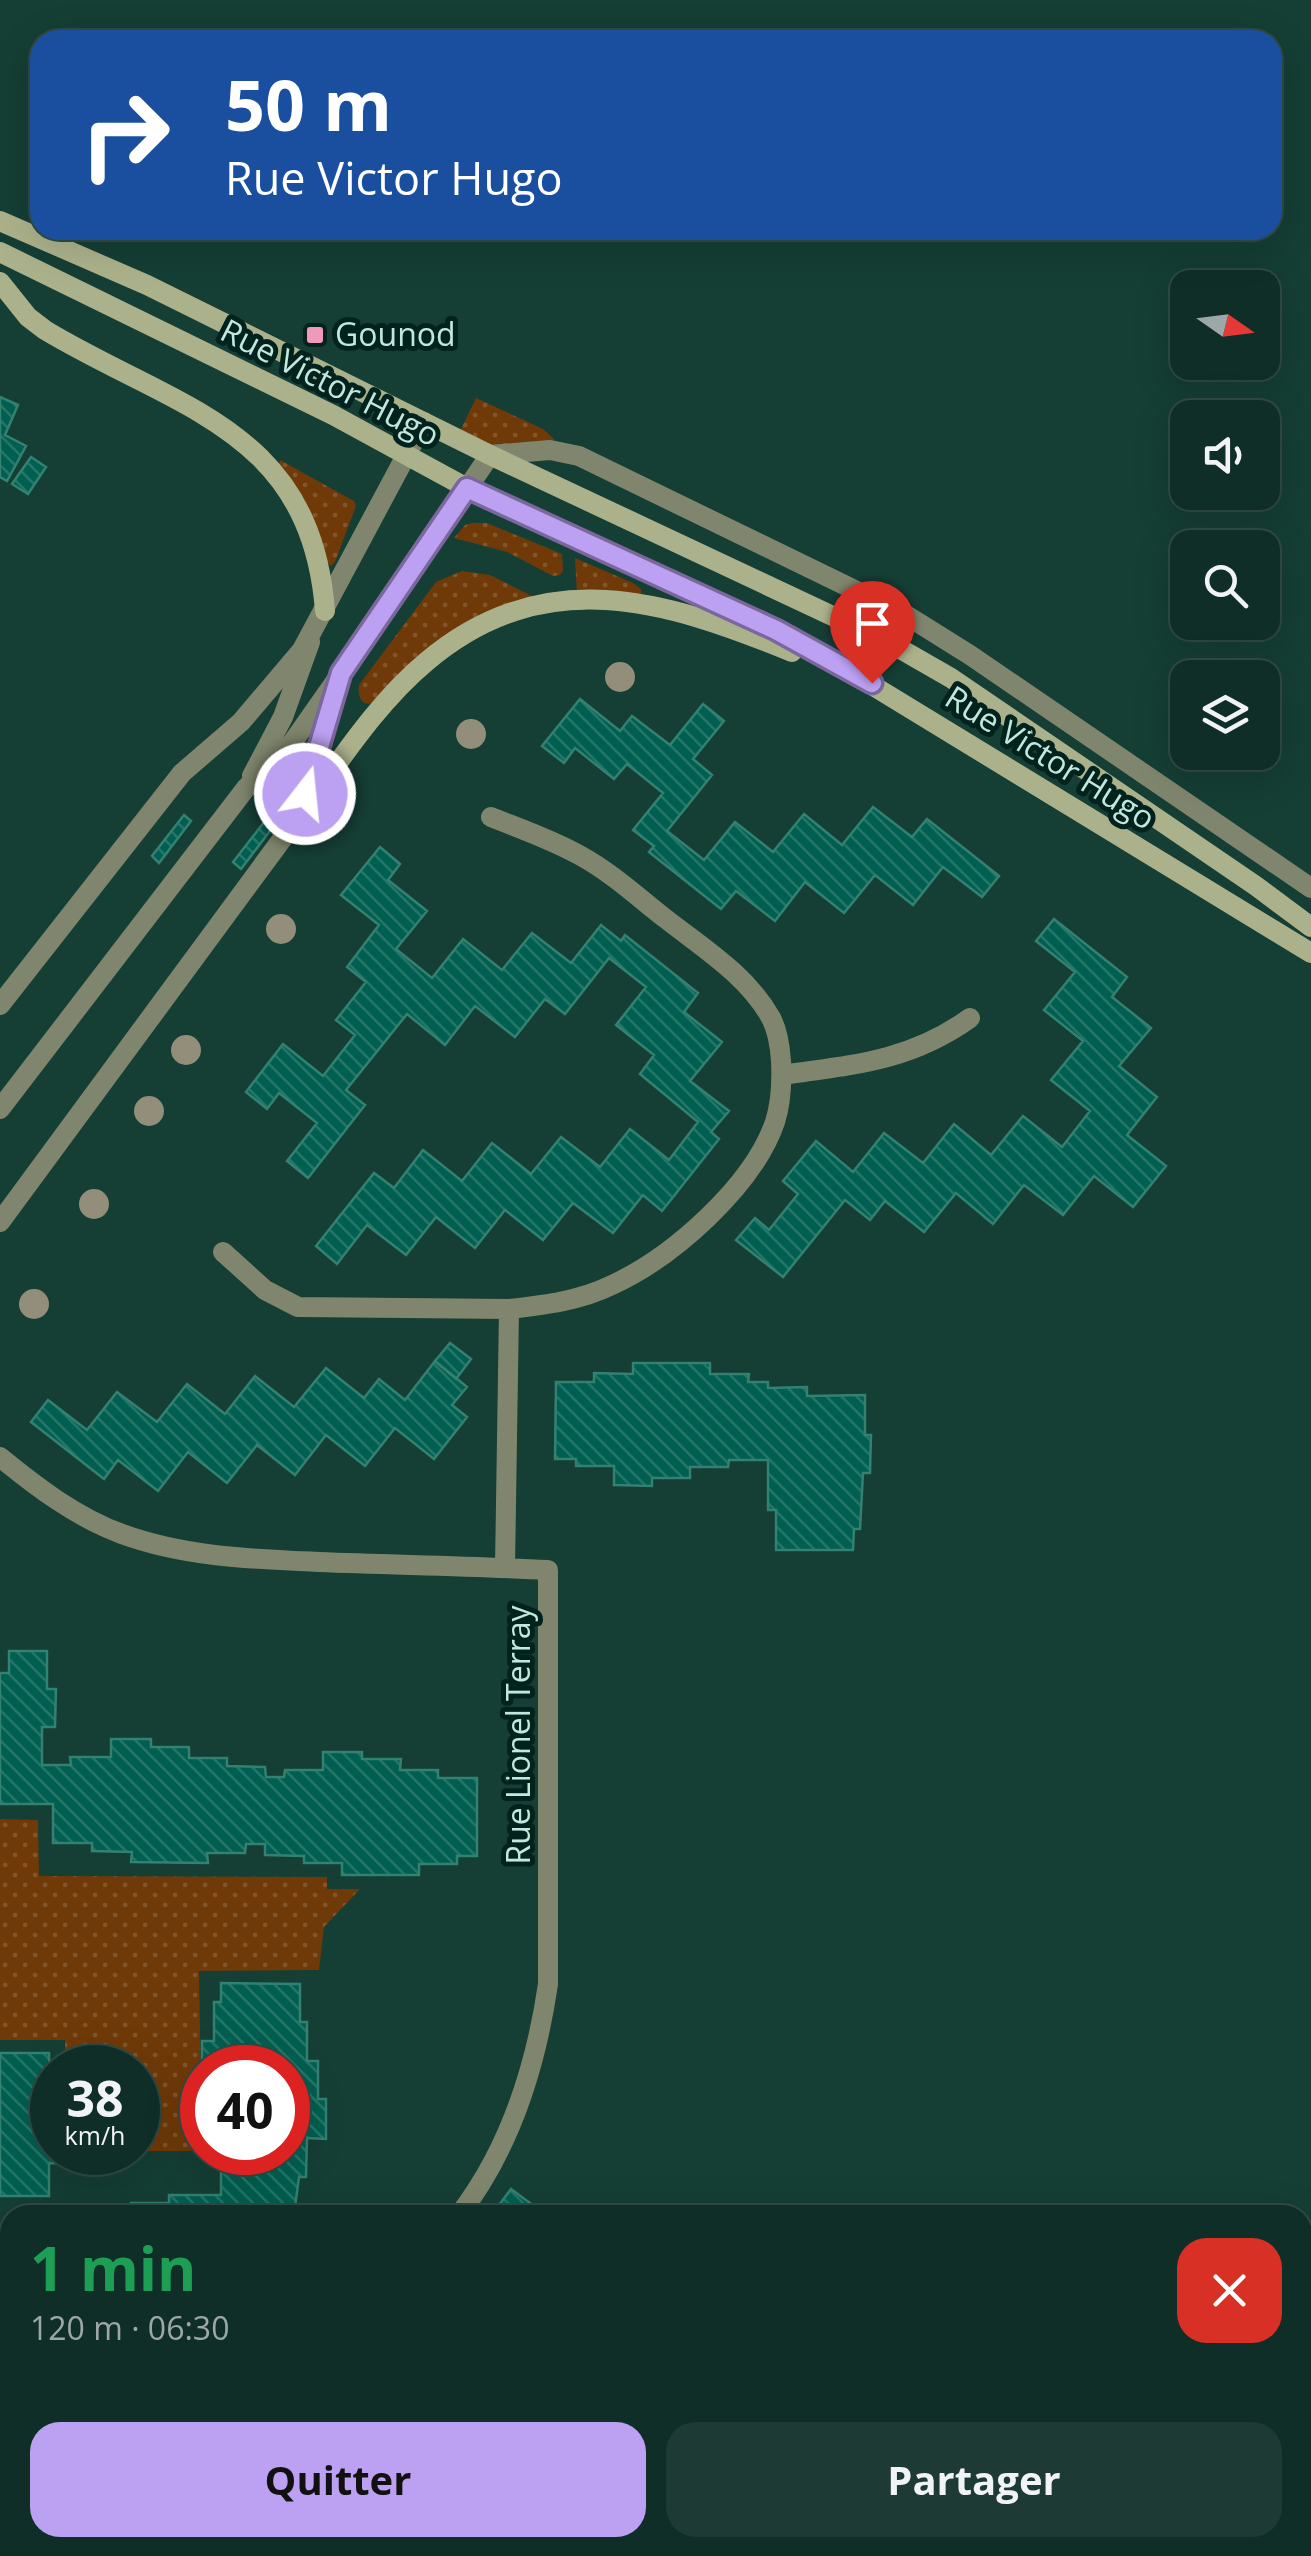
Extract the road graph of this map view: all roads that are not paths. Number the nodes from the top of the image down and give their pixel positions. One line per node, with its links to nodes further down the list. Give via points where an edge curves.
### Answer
1 (0, 221): 2 (main road, Rue Victor Hugo)
2 (30, 234)
3 (44, 240): 6 (main road, Rue Victor Hugo)
4 (0, 252): 7 (main road, Rue Victor Hugo)
5 (0, 282): 10 (main road, via 45,330 200,411 256,452 302,518)
6 (424, 422): 7 (street); 8 (main road, Rue Victor Hugo)
7 (407, 455): 9 (main road, Rue Victor Hugo); 10 (street)
8 (490, 455): 9 (street); 17 (street, via 550,450 580,456 906,616); 18 (main road, Rue Victor Hugo, via 926,662)
9 (467, 488): 12 (street); 13 (main road, Rue Victor Hugo, via 776,630)
10 (325, 611): 11 (street)
11 (314, 631): 14 (street); 20 (street, via 252,711 182,773)
12 (341, 673): 14 (street, via 290,746); 16 (street)
13 (872, 683): 16 (main road, via 663,606 598,599 527,608 476,629 425,662); 19 (main road, Rue Victor Hugo)
14 (246, 788): 23 (street)
15 (491, 817): 22 (street, via 607,872 740,979 773,1021)
16 (291, 827): 24 (street)
17 (1311, 888)
18 (1311, 927)
19 (1311, 953)
20 (0, 1006)
21 (970, 1018): 22 (street, via 944,1037 890,1059)
22 (782, 1075): 26 (street, via 777,1116 746,1172 670,1249 580,1298)
23 (0, 1109)
24 (0, 1222)
25 (223, 1252): 26 (street, via 265,1290 298,1307)
26 (509, 1309): 28 (street)
27 (0, 1457): 28 (street, Rue Lionel Terray, via 68,1508 148,1543 216,1556)
28 (504, 1568): 29 (street, Rue Lionel Terray, via 548,1570 548,1984 519,2101 490,2168)
29 (465, 2205)

